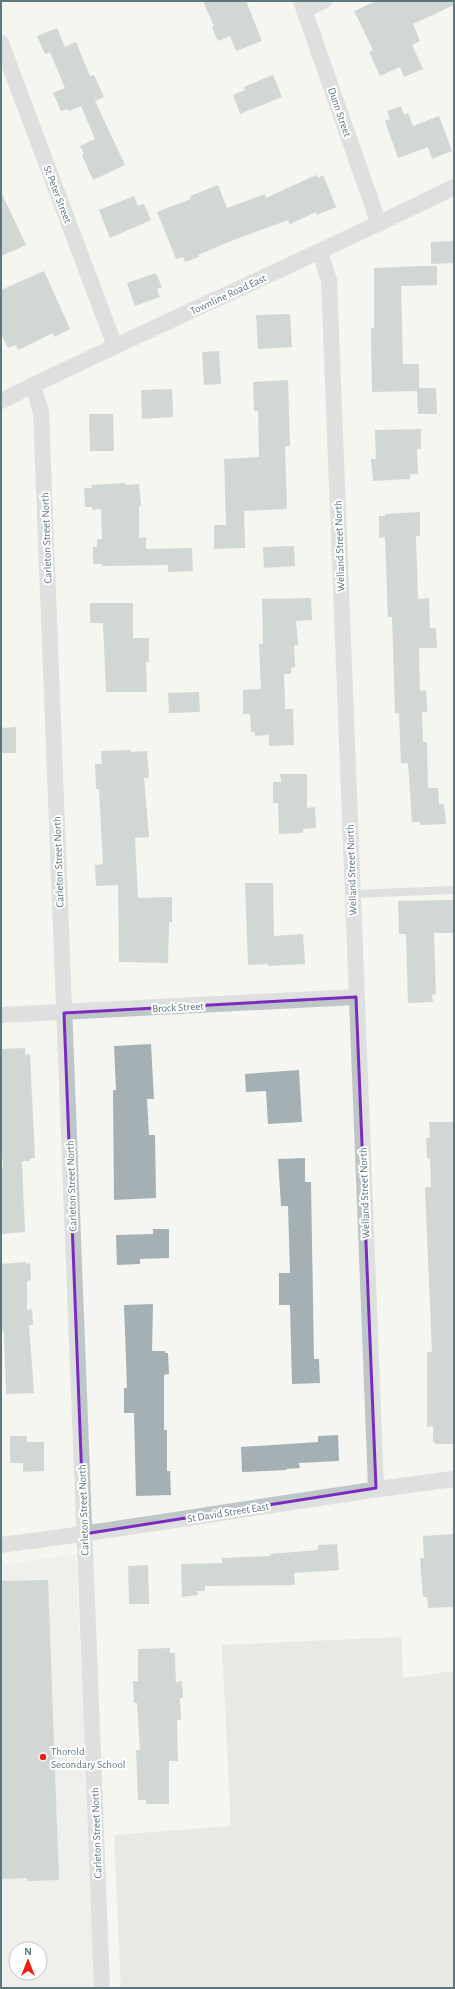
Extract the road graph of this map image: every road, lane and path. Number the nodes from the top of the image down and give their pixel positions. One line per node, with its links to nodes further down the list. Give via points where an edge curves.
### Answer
1 (324, 1): 2 (street)
2 (302, 6): 5 (street, Dunn Street)
3 (1, 43): 7 (street, St Peter Street)
4 (454, 187): 5 (street, Townline Road East)
5 (379, 224): 6 (street, Townline Road East)
6 (320, 252): 7 (street, Townline Road East); 11 (street, Welland Street North, via 329,280)
7 (115, 346): 8 (street, Townline Road East)
8 (32, 385): 9 (street, Townline Road East); 13 (street, Carleton Street North, via 42,412)
9 (1, 401)
10 (454, 890): 11 (lane)
11 (352, 894): 12 (street, Welland Street North)
12 (356, 997): 13 (street, Brock Street); 16 (street, Welland Street North)
13 (64, 1013): 14 (street, Brock Street); 17 (street, Carleton Street North)
14 (1, 1015)
15 (454, 1478): 16 (street, St David Street East)
16 (376, 1488): 17 (street, St David Street East)
17 (84, 1534): 18 (street, St David Street East); 19 (street, Carleton Street North)
18 (1, 1545)
19 (102, 1988)

